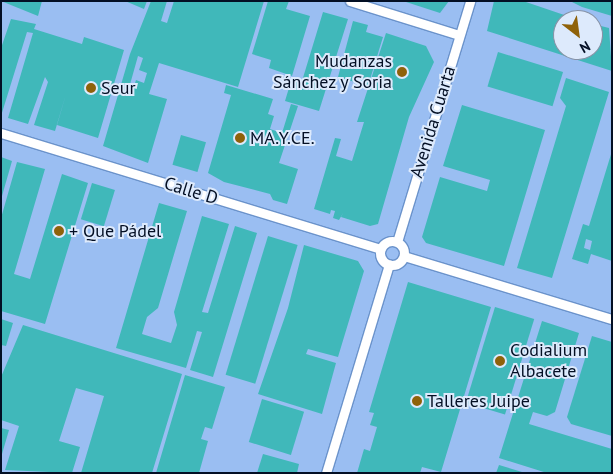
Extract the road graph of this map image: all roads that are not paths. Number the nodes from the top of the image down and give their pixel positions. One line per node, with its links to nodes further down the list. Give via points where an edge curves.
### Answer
1 (350, 1): 3 (street)
2 (470, 1): 3 (street, Avenida Cuarta)
3 (459, 35): 5 (street, Avenida Cuarta)
4 (1, 133): 6 (street, Calle D)
5 (397, 242): 6 (street, via 387,242); 7 (street, via 403,247)
6 (381, 249): 8 (street, via 381,257)
7 (404, 256): 8 (street, via 399,263); 9 (street)
8 (389, 264): 10 (street)
9 (612, 319)
10 (326, 473)

